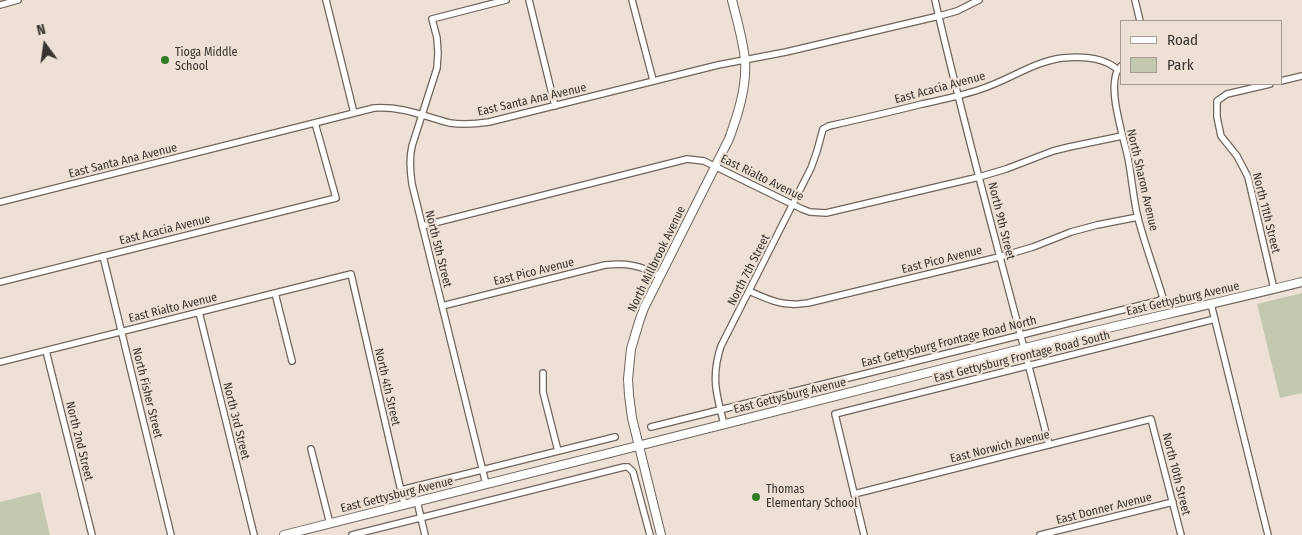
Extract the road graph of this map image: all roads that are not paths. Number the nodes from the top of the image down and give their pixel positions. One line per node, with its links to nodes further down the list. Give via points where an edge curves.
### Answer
1 (18, 0): 10 (street)
2 (326, 0): 21 (street)
3 (506, 0): 22 (street, North 5th Street, via 432,19 437,38 437,68)
4 (530, 0): 20 (street)
5 (632, 0): 16 (street)
6 (732, 0): 13 (street, North Millbrook Avenue)
7 (935, 0): 11 (street, North 9th Street)
8 (979, 0): 11 (street, East Santa Ana Avenue)
9 (1135, 0): 12 (street)
10 (0, 5)
11 (939, 16): 13 (street, East Santa Ana Avenue); 19 (street, North 9th Street)
12 (1140, 20)
13 (745, 61): 16 (street, East Santa Ana Avenue); 26 (street, North Millbrook Avenue, via 736,117)
14 (1119, 67): 19 (street, East Acacia Avenue, via 1102,60 1078,57 1048,60 998,83); 25 (street, North Sharon Avenue, via 1115,98)
15 (1302, 76): 17 (street)
16 (653, 80): 20 (street, East Santa Ana Avenue)
17 (1282, 81)
18 (1266, 85): 38 (street, North 11th Street, via 1227,94 1217,101 1217,117 1221,136 1248,177)
19 (959, 96): 24 (street, East Acacia Avenue); 27 (street, North 9th Street)
20 (555, 106): 22 (street, East Santa Ana Avenue, via 470,124 452,123)
21 (354, 113): 22 (street, East Santa Ana Avenue, via 386,107); 23 (street, East Santa Ana Avenue)
22 (422, 114): 31 (street, North 5th Street, via 412,146 410,169)
23 (315, 123): 28 (street, East Santa Ana Avenue); 32 (street, East Acacia Avenue, via 336,198)
24 (823, 129): 29 (street, North 7th Street, via 811,168)
25 (1122, 136): 27 (street, East Rialto Avenue, via 1053,151); 30 (street, North Sharon Avenue)
26 (716, 166): 29 (street, East Rialto Avenue); 31 (street, East Rialto Avenue, via 696,159 679,160); 35 (street, North Millbrook Avenue)
27 (979, 177): 29 (street, East Rialto Avenue, via 826,213 810,212); 33 (street, North 9th Street)
28 (0, 202)
29 (793, 205): 39 (street, North 7th Street)
30 (1138, 217): 33 (street, East Pico Avenue, via 1071,232); 41 (street, North Sharon Avenue)
31 (422, 226): 43 (street, North 5th Street)
32 (103, 256): 36 (street, East Acacia Avenue); 46 (street, North Fisher Street)
33 (999, 257): 39 (street, East Pico Avenue, via 808,302 778,302); 47 (street, North 9th Street)
34 (351, 274): 40 (street, East Rialto Avenue); 65 (street, North 4th Street)
35 (660, 276): 43 (street, East Pico Avenue, via 632,264 605,264); 60 (street, North Millbrook Avenue, via 639,322 629,363 628,395)
36 (0, 282)
37 (1302, 282): 38 (street, East Gettysburg Avenue)
38 (1274, 289): 42 (street, East Gettysburg Avenue)
39 (750, 291): 54 (street, North 7th Street, via 721,346 716,364 715,384)
40 (275, 293): 44 (street, East Rialto Avenue); 50 (street)
41 (1163, 298): 47 (street, East Gettysburg Frontage Road North)
42 (1211, 304): 45 (street); 48 (street, East Gettysburg Avenue)
43 (442, 306): 63 (street, North 5th Street)
44 (199, 312): 46 (street, East Rialto Avenue); 74 (street, North 3rd Street)
45 (1215, 319): 52 (street, East Gettysburg Frontage Road South); 83 (street)
46 (121, 332): 49 (street, East Rialto Avenue); 73 (street, North Fisher Street)
47 (1021, 335): 48 (street, North 9th Street); 54 (street, East Gettysburg Frontage Road North)
48 (1025, 348): 52 (street, North 9th Street); 56 (street, East Gettysburg Avenue)
49 (46, 351): 51 (street, East Rialto Avenue); 72 (street, North 2nd Street)
50 (292, 361)
51 (0, 362)
52 (1029, 366): 59 (street, North 9th Street); 66 (street, East Gettysburg Frontage Road South, via 835,414)
53 (543, 373): 62 (street, via 543,392)
54 (720, 410): 56 (street, North 7th Street); 57 (street, East Gettysburg Frontage Road North)
55 (1151, 419): 59 (street, East Norwich Avenue); 68 (street, North 10th Street)
56 (724, 424): 60 (street, East Gettysburg Avenue)
57 (652, 427)
58 (615, 437): 62 (street, East Gettysburg Avenue)
59 (1049, 445): 66 (street, East Norwich Avenue)
60 (639, 446): 64 (street, East Gettysburg Avenue); 79 (street, North Millbrook Avenue)
61 (311, 450): 71 (street)
62 (558, 451): 63 (street, East Gettysburg Avenue)
63 (482, 470): 64 (street, North 5th Street); 65 (street, East Gettysburg Avenue)
64 (486, 484): 67 (street, East Gettysburg Avenue)
65 (401, 490): 69 (street, North 4th Street)
66 (854, 494): 80 (street)
67 (417, 501): 69 (street, East Gettysburg Avenue); 70 (street)
68 (1173, 502): 81 (street, East Donner Avenue); 82 (street, North 10th Street)
69 (404, 504): 71 (street, East Gettysburg Avenue)
70 (421, 518): 76 (street); 77 (street); 78 (street, via 628,467 633,472)
71 (330, 524): 75 (street, East Gettysburg Avenue)
72 (92, 535)
73 (171, 535)
74 (254, 535)
75 (284, 535)
76 (352, 535)
77 (425, 535)
78 (650, 535)
79 (661, 535)
80 (864, 535)
81 (1040, 535)
82 (1181, 535)
83 (1268, 535)

